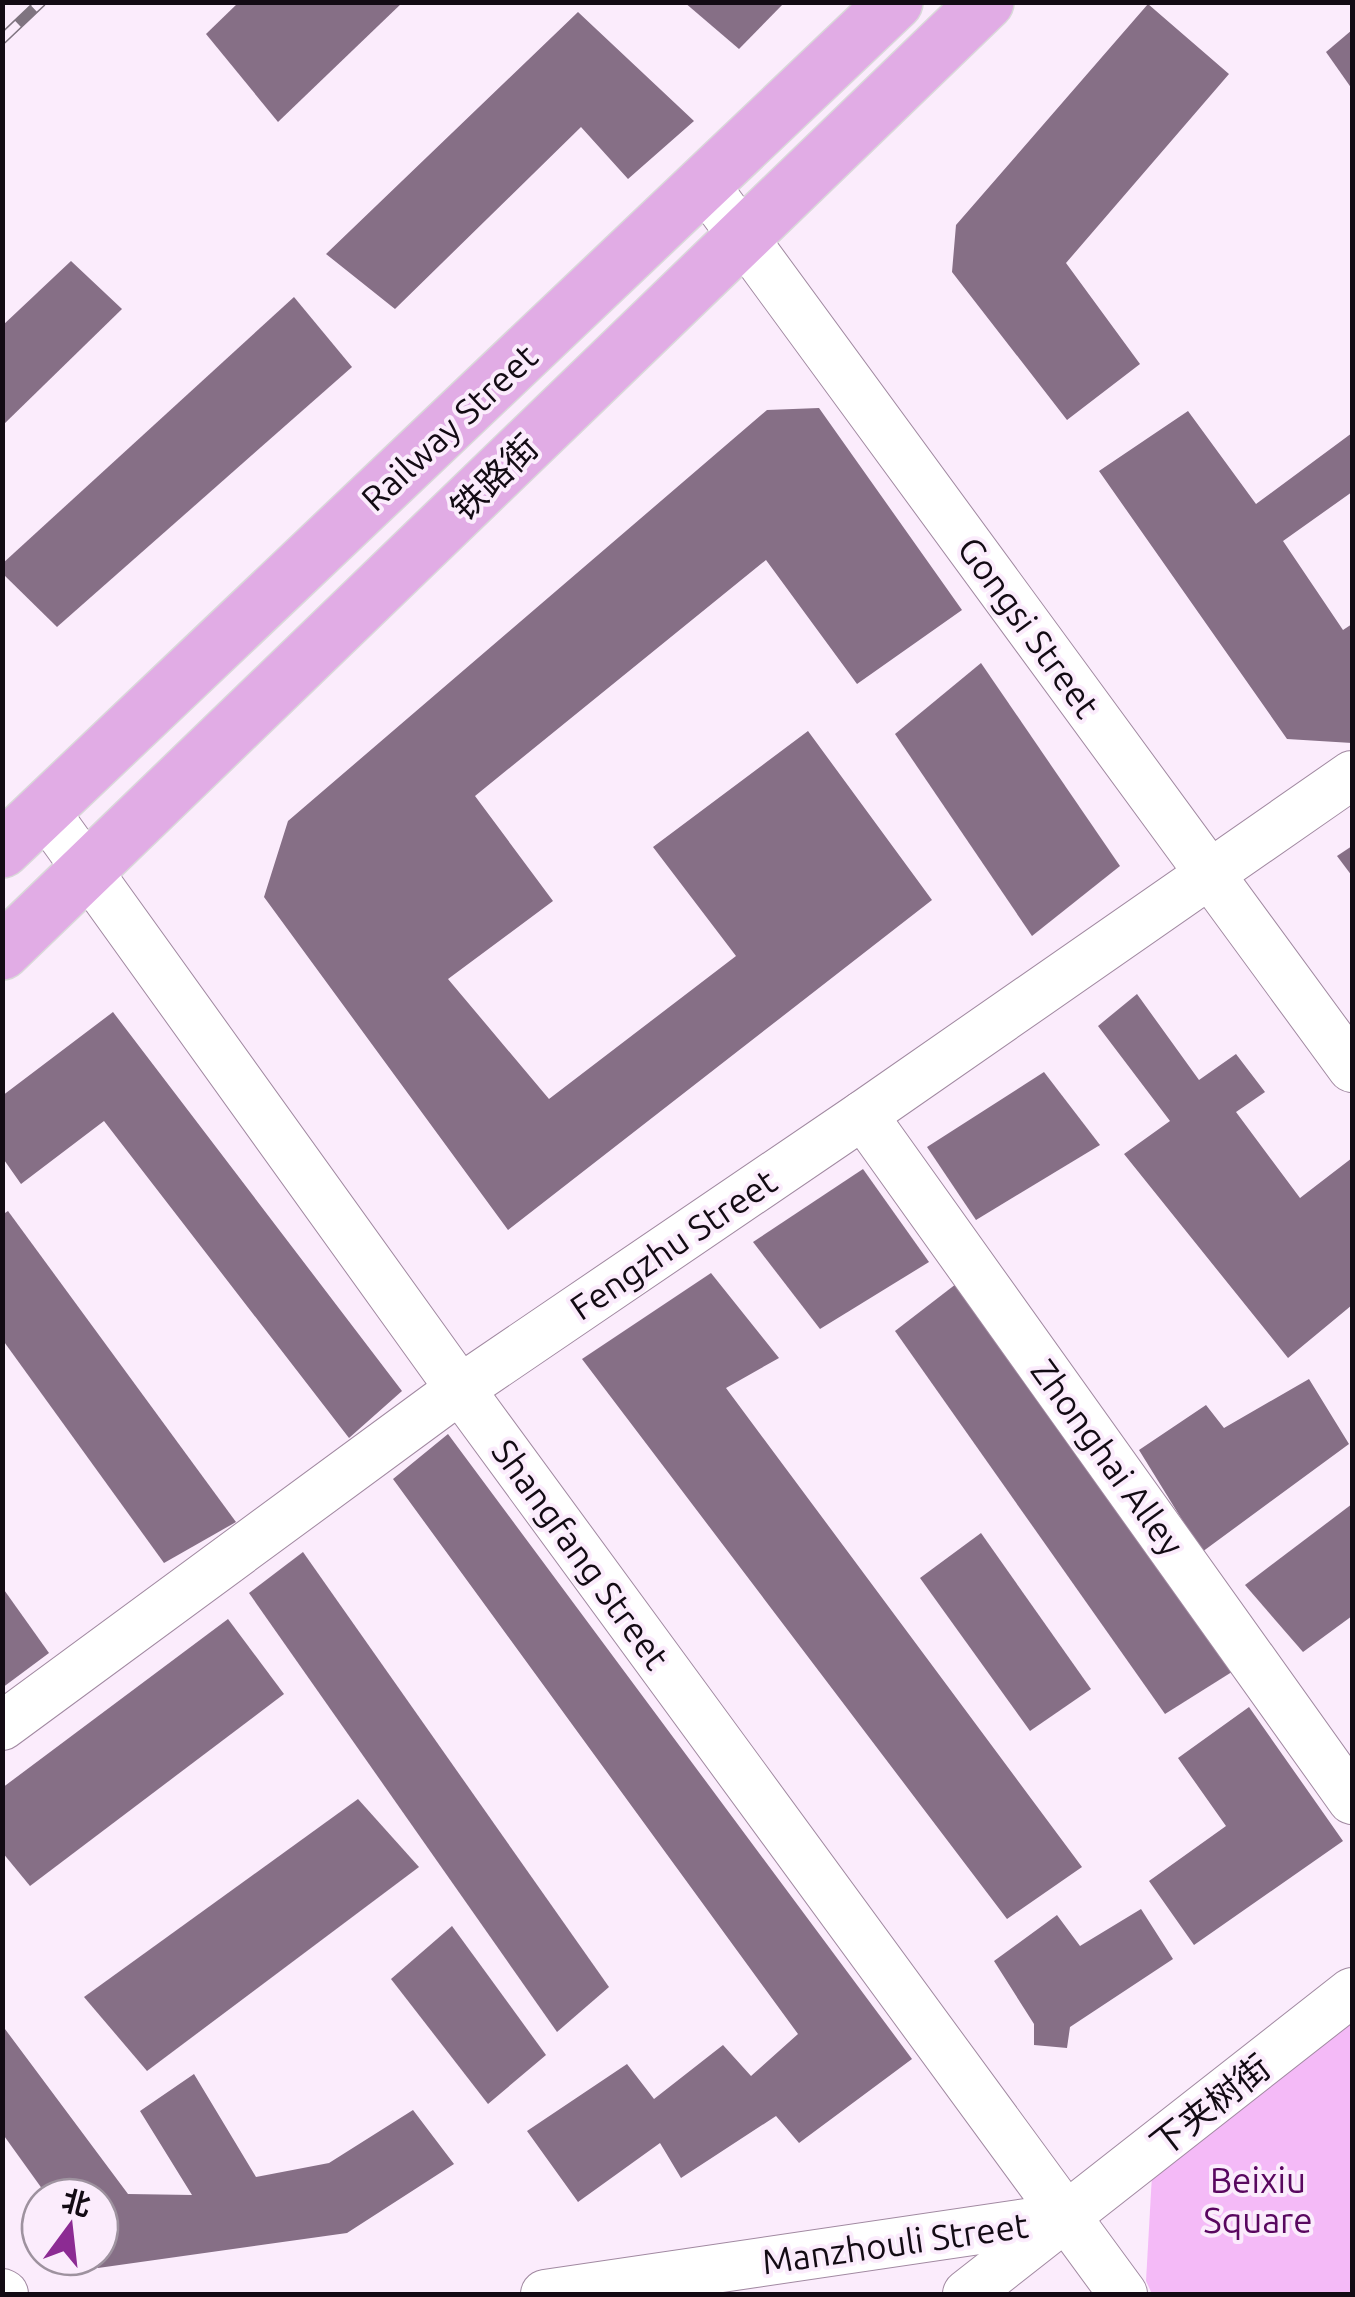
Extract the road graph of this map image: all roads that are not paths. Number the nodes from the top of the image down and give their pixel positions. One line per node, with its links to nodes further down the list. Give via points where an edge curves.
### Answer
1 (895, 2): 3 (main road, Railway Street)
2 (986, 2): 4 (main road, 铁路街)
3 (705, 185): 4 (street, Gongsi Street); 6 (main road, Railway Street)
4 (742, 238): 8 (main road, 铁路街); 9 (street, Gongsi Street)
5 (1352, 776): 9 (street, Fengzhu Street)
6 (44, 810): 7 (main road, Railway Street); 8 (street, Shangfang Street)
7 (2, 850)
8 (87, 870): 10 (main road, 铁路街); 13 (street, Shangfang Street)
9 (1209, 873): 11 (street, Gongsi Street); 12 (street, Fengzhu Street)
10 (2, 952)
11 (1352, 1068)
12 (863, 1115): 13 (street, Fengzhu Street); 15 (street, Zhonghai Alley)
13 (460, 1388): 14 (street, Fengzhu Street); 17 (street, Shangfang Street)
14 (2, 1726)
15 (1352, 1800)
16 (1352, 1992): 17 (street, 下夹树街)
17 (1066, 2217): 18 (street, Manzhouli Street); 19 (street, 下夹树街); 20 (street, Shangfang Street)
18 (545, 2294)
19 (967, 2294)
20 (1123, 2294)

